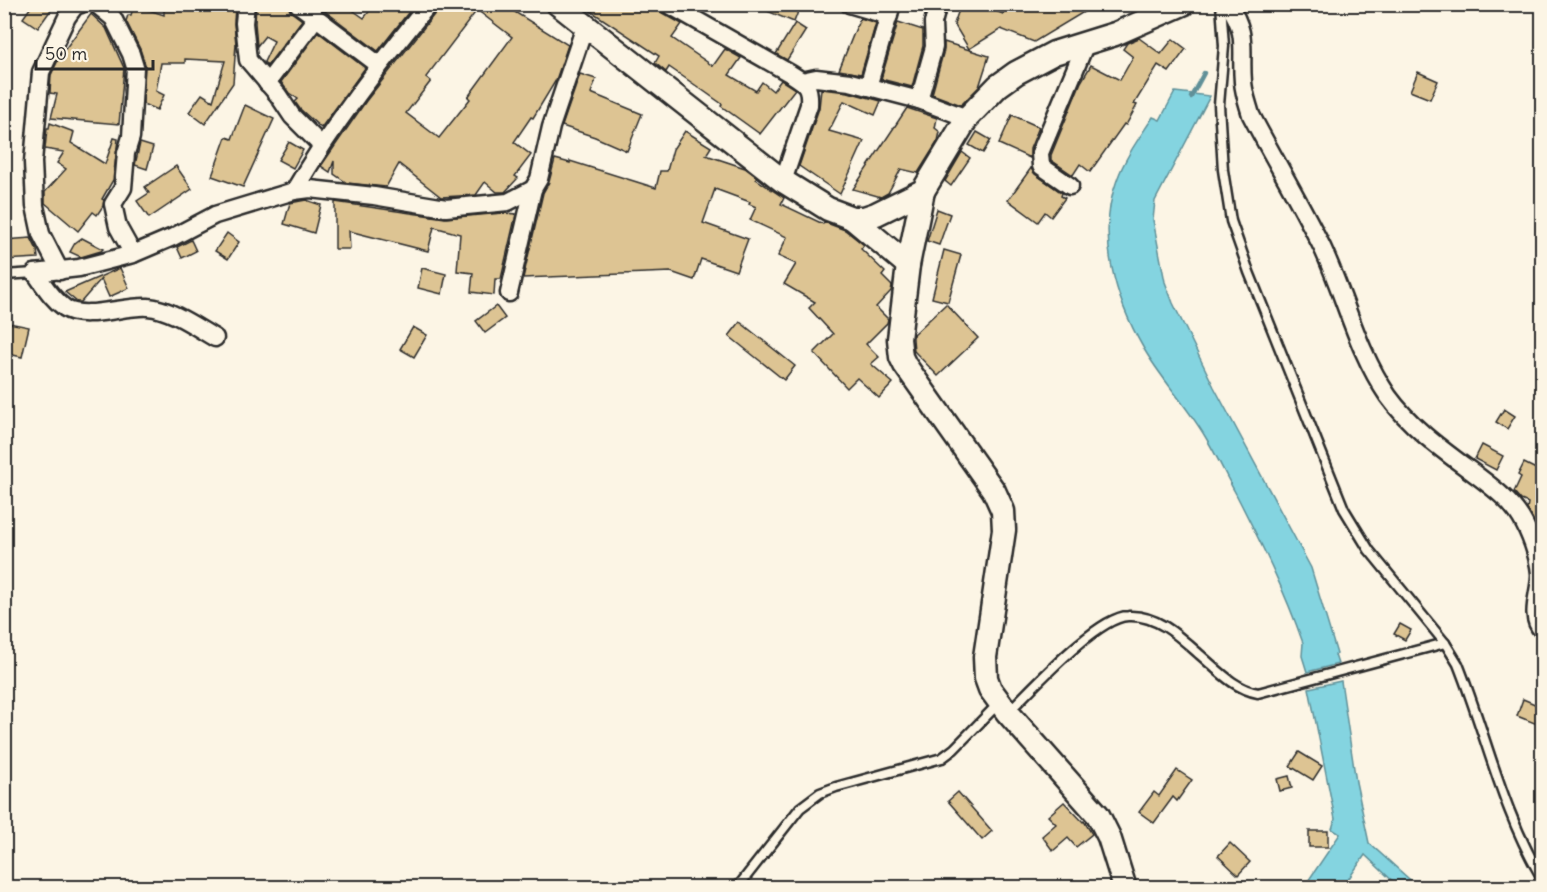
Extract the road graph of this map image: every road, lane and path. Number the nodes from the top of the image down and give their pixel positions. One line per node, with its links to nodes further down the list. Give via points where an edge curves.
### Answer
1 (81, 4): 32 (street, via 67,17 41,72 33,162 41,234)
2 (96, 4): 30 (street, via 112,18 135,67 123,188 113,204 118,227)
3 (246, 4): 19 (street, via 248,60)
4 (298, 4): 14 (street)
5 (429, 4): 17 (street)
6 (558, 4): 15 (street)
7 (668, 4): 18 (street)
8 (849, 4): 13 (street)
9 (938, 4): 21 (street, via 933,23 934,47)
10 (1184, 4): 16 (street)
11 (1221, 4): 38 (lane, via 1224,46 1220,136 1231,221 1238,241 1344,509 1374,558)
12 (1228, 4): 37 (street, via 1242,31 1243,82 1251,115 1322,247 1365,354 1401,412 1512,505 1521,519 1532,540 1540,574 1536,617)
13 (891, 10): 20 (street)
14 (316, 18): 17 (street); 19 (street)
15 (585, 26): 24 (street); 26 (street, via 551,127 539,179)
16 (1086, 43): 22 (street, via 1033,62 998,86); 25 (street, via 1040,153 1041,166)
17 (380, 66): 23 (street)
18 (802, 81): 20 (street, via 816,78); 24 (street, via 810,92 809,105)
19 (267, 83): 23 (street)
20 (868, 87): 21 (street)
21 (919, 100): 22 (street)
22 (967, 117): 28 (street)
23 (321, 145): 27 (street)
24 (783, 181): 29 (street)
25 (1070, 186)
26 (532, 189): 27 (street, via 508,202 446,208 374,196); 35 (street)
27 (294, 191): 30 (street, via 215,215)
28 (923, 191): 29 (street, via 876,214); 31 (street)
29 (852, 218): 31 (street)
30 (133, 254): 32 (street)
31 (909, 265): 39 (street, via 899,339 901,357 994,491 1003,511 1004,530 984,668 990,689)
32 (60, 271): 33 (street)
33 (35, 273): 34 (lane); 36 (street, via 67,310 163,310)
34 (4, 275)
35 (509, 293)
36 (215, 338)
37 (1542, 630)
38 (1445, 643): 39 (lane, via 1258,693 1235,685 1162,624 1128,616 1115,618 1090,634); 40 (lane, via 1462,674 1517,833)
39 (1003, 707): 41 (lane, via 942,758 836,787 808,801); 42 (street, via 1098,815)
40 (1542, 878)
41 (737, 888)
42 (1125, 888)

